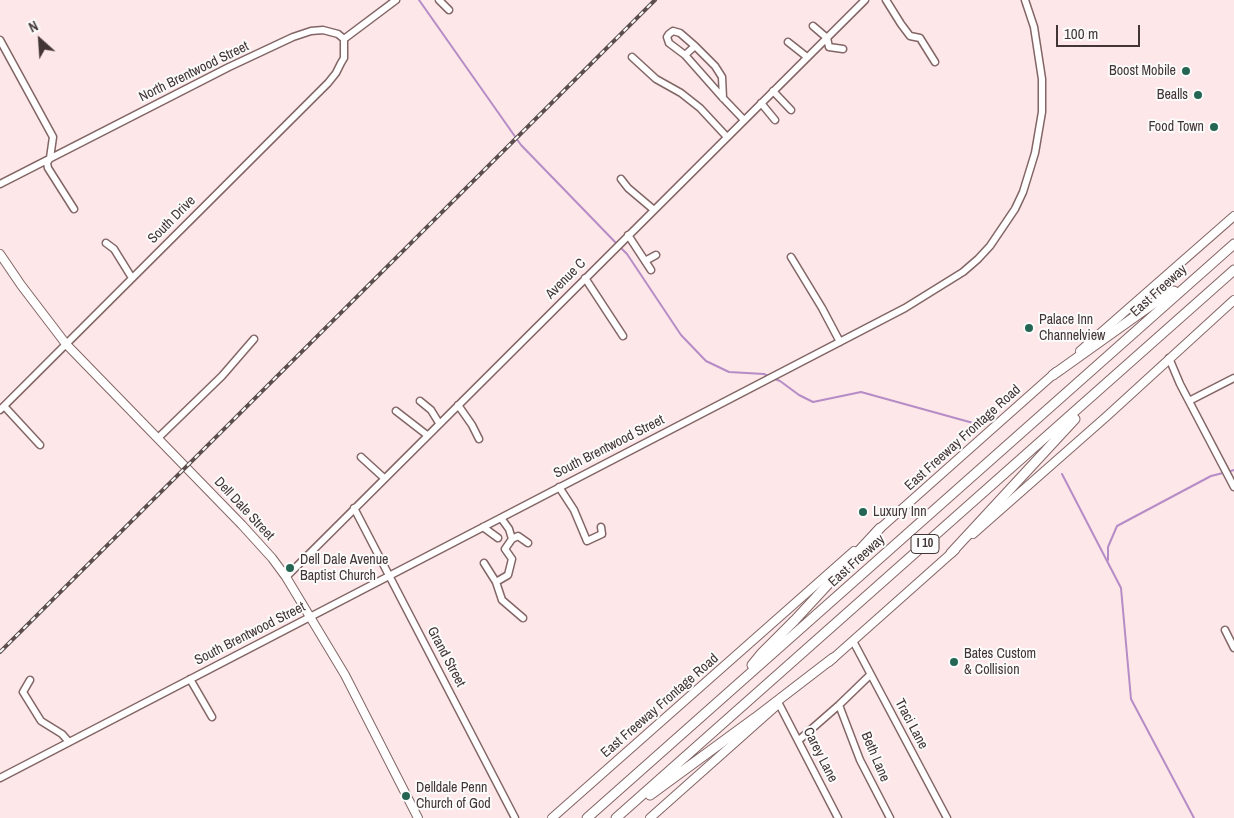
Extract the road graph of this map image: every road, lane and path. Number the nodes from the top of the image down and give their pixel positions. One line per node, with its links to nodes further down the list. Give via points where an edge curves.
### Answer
1 (396, 0): 9 (street)
2 (439, 0): 6 (street)
3 (864, 0): 8 (street, Avenue C)
4 (886, 0): 17 (street, via 900,24 910,36 920,38)
5 (1025, 0): 46 (street, South Brentwood Street, via 1038,48 1043,101 1035,153 1015,209 990,246 963,272 919,300)
6 (449, 10)
7 (813, 26): 8 (street)
8 (826, 38): 13 (street, via 829,47); 16 (street, Avenue C)
9 (344, 39): 25 (street, North Brentwood Street, via 323,30 292,38); 40 (street, South Drive, via 344,58 336,73)
10 (0, 40): 25 (street, via 53,137)
11 (788, 42): 16 (street)
12 (695, 46): 14 (street); 14 (street, via 680,33 672,31 668,34 669,43); 19 (street, via 722,77)
13 (843, 49)
14 (685, 56): 19 (street)
15 (632, 57): 24 (street, via 656,79 700,108)
16 (807, 57): 18 (street, Avenue C)
17 (936, 62)
18 (773, 91): 20 (street, Avenue C); 21 (street)
19 (723, 98): 22 (street)
20 (761, 104): 22 (street, Avenue C); 23 (street)
21 (791, 110)
22 (744, 120): 24 (street, Avenue C)
23 (775, 120)
24 (727, 137): 29 (street, Avenue C)
25 (50, 158): 27 (street, North Brentwood Street); 28 (street, via 48,168)
26 (621, 179): 29 (street)
27 (0, 184)
28 (74, 209)
29 (654, 210): 31 (street, Avenue C)
30 (1234, 216): 49 (main road, East Freeway Frontage Road)
31 (628, 235): 37 (street); 41 (street, Avenue C)
32 (106, 243): 40 (street, via 114,249)
33 (1234, 244): 42 (highway, East Freeway / I 10)
34 (0, 254): 47 (main road, Dell Dale Street)
35 (656, 255): 37 (street)
36 (791, 257): 46 (street)
37 (645, 260): 38 (street)
38 (651, 270)
39 (1234, 270): 51 (highway, I 10)
40 (132, 278): 47 (street, South Drive)
41 (586, 278): 44 (street); 54 (street, Avenue C)
42 (1190, 282): 49 (highway, via 1161,298); 88 (highway, East Freeway / I 10)
43 (1234, 300): 48 (main road)
44 (623, 336)
45 (254, 338): 59 (street, via 222,376)
46 (840, 342): 65 (street, South Brentwood Street)
47 (66, 344): 55 (street, South Drive); 59 (main road, Dell Dale Street)
48 (1169, 358): 53 (street); 74 (main road)
49 (1053, 375): 70 (main road, East Freeway Frontage Road)
50 (1234, 378): 53 (street)
51 (1110, 381): 74 (highway); 99 (highway, I 10)
52 (420, 400): 57 (street)
53 (1189, 401): 64 (street)
54 (458, 405): 57 (street, Avenue C); 60 (street)
55 (2, 408): 61 (street)
56 (396, 411): 58 (street)
57 (439, 424): 58 (street, Avenue C)
58 (427, 435): 63 (street, Avenue C)
59 (158, 438): 77 (main road, Dell Dale Street, via 242,525)
60 (479, 439)
61 (40, 445)
62 (361, 457): 63 (street)
63 (384, 478): 66 (street, Avenue C)
64 (1234, 487)
65 (559, 488): 67 (street, South Brentwood Street); 69 (street, via 574,510 587,541 602,534)
66 (354, 508): 76 (street, Grand Street); 77 (street, Avenue C)
67 (501, 518): 68 (street, South Brentwood Street); 72 (street)
68 (483, 527): 71 (street); 76 (street, South Brentwood Street)
69 (601, 527)
70 (880, 528): 88 (highway, via 761,654); 97 (main road, East Freeway Frontage Road)
71 (498, 538)
72 (512, 539): 73 (street, via 518,536); 78 (street, via 505,549 512,559 508,575)
73 (528, 543)
74 (951, 553): 82 (main road)
75 (484, 564): 78 (street)
76 (389, 576): 79 (street, South Brentwood Street); 96 (street, Grand Street)
77 (286, 577): 79 (main road, Dell Dale Street)
78 (496, 582): 80 (street, via 502,600)
79 (310, 617): 86 (street, South Brentwood Street); 95 (main road, Dell Dale Street, via 345,675)
80 (523, 618)
81 (1225, 630): 83 (street)
82 (853, 641): 84 (main road); 85 (street, Traci Lane)
83 (1234, 648)
84 (833, 658): 89 (main road); 99 (highway)
85 (870, 674): 90 (street); 103 (street, Traci Lane)
86 (190, 679): 91 (street); 93 (street, South Brentwood Street)
87 (30, 680): 93 (street, via 23,692 36,714)
88 (742, 680): 98 (highway, East Freeway / I 10)
89 (779, 704): 92 (street, Carey Lane); 100 (main road)
90 (839, 705): 92 (street); 102 (street, Beth Lane, via 860,760)
91 (212, 718)
92 (799, 740): 101 (street, Carey Lane)
93 (69, 742): 94 (street, South Brentwood Street)
94 (0, 778)
95 (418, 818)
96 (516, 818)
97 (552, 818)
98 (587, 818)
99 (618, 818)
100 (650, 818)
101 (838, 818)
102 (890, 818)
103 (947, 818)

